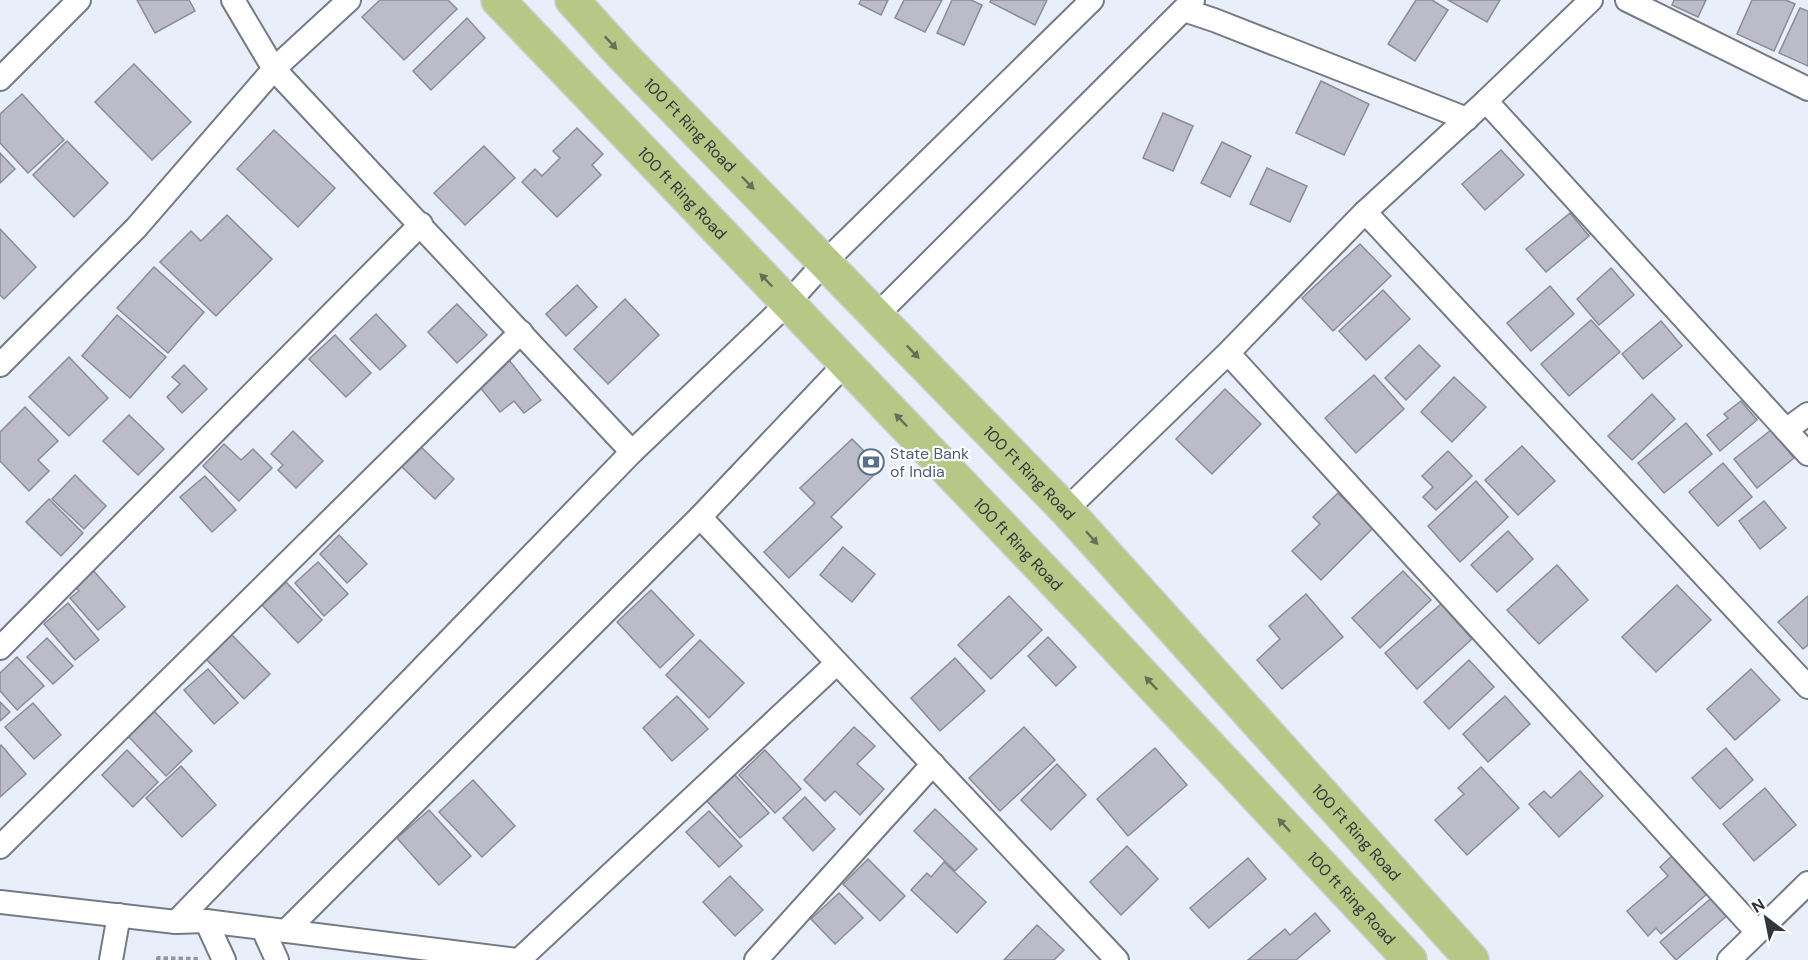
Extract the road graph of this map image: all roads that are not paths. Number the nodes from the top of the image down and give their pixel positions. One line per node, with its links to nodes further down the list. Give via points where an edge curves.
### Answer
1 (79, 0): 11 (street)
2 (233, 0): 10 (street)
3 (349, 0): 10 (street)
4 (498, 0): 18 (main road, 100 ft Ring Road, one-way to 4)
5 (572, 0): 17 (main road, 100 Ft Ring Road, one-way to 17)
6 (1092, 0): 17 (street)
7 (1591, 0): 13 (street)
8 (1627, 0): 12 (street)
9 (1189, 5): 14 (street, via 1225,24); 19 (street)
10 (274, 69): 16 (street); 23 (street, via 136,228)
11 (0, 79)
12 (1808, 89)
13 (1486, 101): 14 (street); 25 (street)
14 (1467, 119): 15 (street)
15 (1365, 213): 21 (street); 32 (street)
16 (421, 224): 20 (street); 30 (street)
17 (825, 262): 18 (street); 19 (main road, 100 Ft Ring Road)
18 (788, 303): 22 (main road, 100 ft Ring Road); 26 (street)
19 (877, 315): 28 (main road, 100 Ft Ring Road, one-way to 28)
20 (521, 332): 26 (street); 34 (street)
21 (1228, 353): 28 (street); 42 (street)
22 (846, 363): 29 (street); 49 (main road, 100 ft Ring Road, one-way to 22)
23 (0, 364)
24 (1808, 414): 25 (street)
25 (1786, 430): 27 (street)
26 (632, 452): 39 (street)
27 (1808, 454)
28 (1066, 510): 50 (main road, 100 Ft Ring Road, one-way to 50)
29 (700, 517): 31 (street); 41 (street)
30 (0, 648)
31 (837, 663): 33 (street); 46 (street)
32 (1808, 687)
33 (933, 764): 47 (street); 48 (street)
34 (0, 847)
35 (1808, 883): 42 (street)
36 (0, 902): 37 (street)
37 (119, 915): 39 (street); 44 (street)
38 (206, 921): 39 (street); 40 (street); 43 (street)
39 (176, 922)
40 (263, 929): 41 (street); 45 (street)
41 (286, 931): 46 (street)
42 (1757, 932): 51 (street)
43 (215, 959)
44 (111, 960)
45 (277, 960)
46 (518, 960)
47 (756, 960)
48 (1117, 960)
49 (1410, 960)
50 (1472, 960)
51 (1729, 960)

